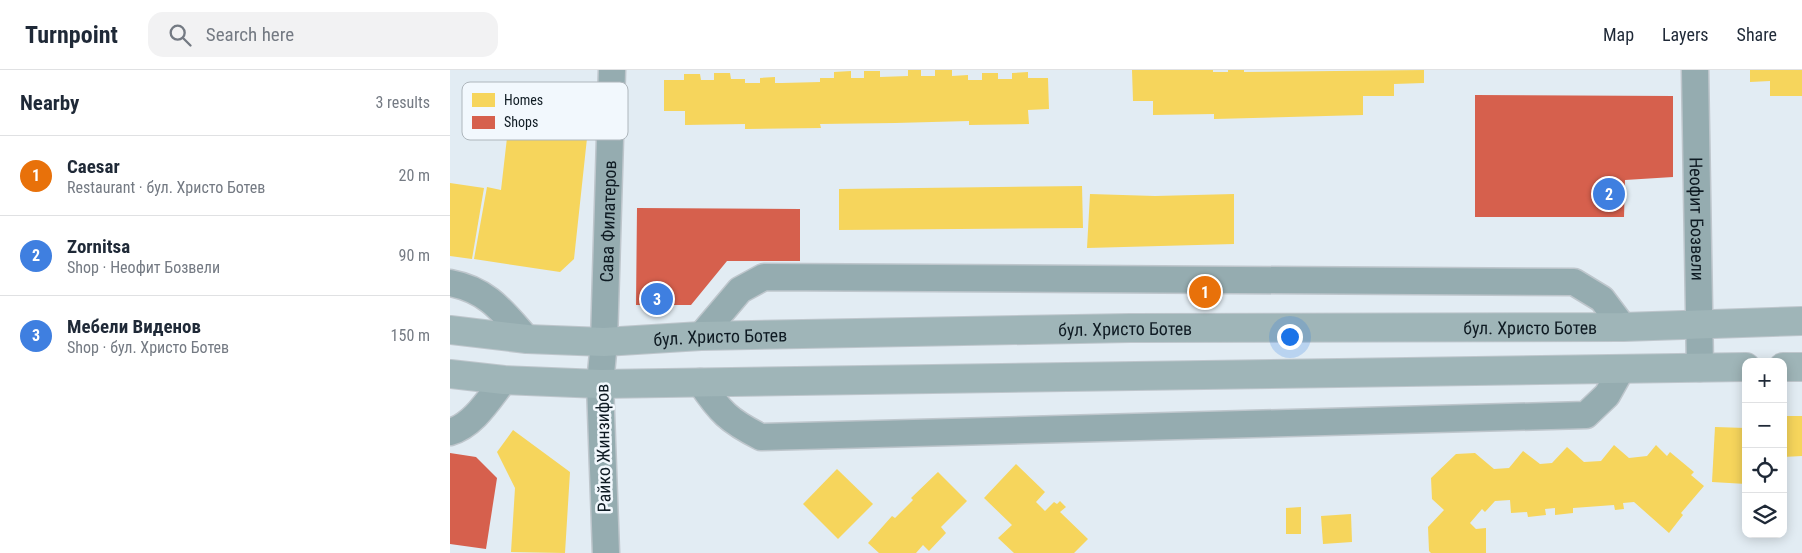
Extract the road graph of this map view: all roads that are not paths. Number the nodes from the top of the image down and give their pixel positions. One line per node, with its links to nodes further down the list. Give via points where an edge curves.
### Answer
1 (1695, 70): 5 (street, Неофит Бозвели)
2 (610, 140): 10 (street, Сава Филатеров)
3 (450, 283): 9 (street, via 479,292 493,301)
4 (1802, 321): 5 (main road, бул. Христо Ботев)
5 (1700, 324): 6 (main road, бул. Христо Ботев); 14 (street, Неофит Бозвели)
6 (1623, 327): 8 (main road, бул. Христо Ботев, via 1130,328); 8 (street, via 1602,299 1574,282 764,277 740,290)
7 (450, 330): 9 (main road, бул. Христо Ботев)
8 (701, 336): 10 (main road, бул. Христо Ботев)
9 (527, 339): 10 (main road, бул. Христо Ботев)
10 (604, 342): 19 (street, Райко Жинзифов)
11 (1742, 367): 14 (main road)
12 (1787, 367): 13 (main road)
13 (1802, 367)
14 (1700, 368): 15 (main road)
15 (1621, 370): 18 (main road); 18 (street, via 1607,395 1586,415 761,437 736,424)
16 (450, 374): 17 (main road)
17 (504, 380): 19 (main road); 20 (street, via 475,416)
18 (700, 382): 19 (main road)
19 (600, 384): 21 (street, Райко Жинзифов)
20 (450, 432)
21 (606, 553)

